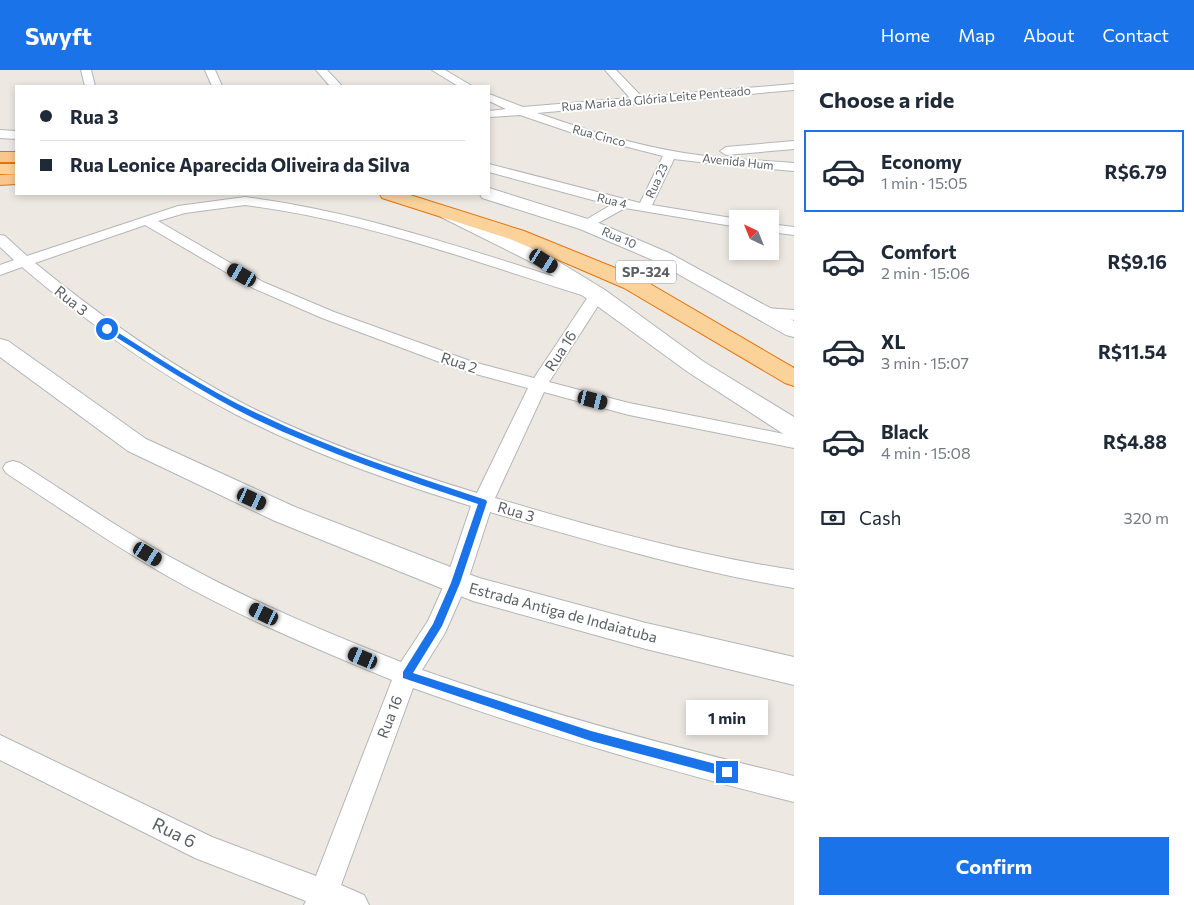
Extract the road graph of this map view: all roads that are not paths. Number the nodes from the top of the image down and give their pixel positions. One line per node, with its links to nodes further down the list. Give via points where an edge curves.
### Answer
1 (86, 70): 6 (street)
2 (210, 70): 7 (street)
3 (321, 70): 8 (street)
4 (437, 70): 9 (street)
5 (610, 70): 12 (street)
6 (90, 85)
7 (217, 85)
8 (335, 85)
9 (464, 85)
10 (794, 87): 12 (street, Rua Maria da Glória Leite Penteado)
11 (490, 97): 13 (street, Rua Cinco)
12 (639, 101): 13 (street, Rua Maria da Glória Leite Penteado)
13 (518, 111): 14 (street, Rua Maria da Glória Leite Penteado); 18 (street, Rua Cinco, via 587,134)
14 (490, 114)
15 (0, 134): 16 (street)
16 (15, 135)
17 (794, 145): 18 (street)
18 (676, 155): 22 (street, Avenida Hum); 31 (street, Rua 23)
19 (0, 157): 20 (highway)
20 (15, 157)
21 (490, 168): 30 (street, Rua 4)
22 (794, 168)
23 (0, 169): 24 (highway)
24 (15, 169)
25 (15, 179): 26 (highway)
26 (0, 180)
27 (490, 194): 34 (main road, Rua 10 / SP-324)
28 (396, 195): 29 (highway, SP-324)
29 (435, 201): 40 (main road, via 544,261); 45 (highway, SP-324, via 513,219 622,261); 46 (highway, SP-324, via 632,283)
30 (623, 204): 31 (street, Rua 4); 34 (street)
31 (644, 208): 33 (street, Rua 4)
32 (146, 220): 38 (street); 40 (street, via 232,201 262,202 389,231); 47 (street, Rua 2, via 258,285 328,315 467,366)
33 (729, 222)
34 (587, 225): 41 (main road, Rua 10 / SP-324, via 662,257)
35 (779, 229): 36 (street)
36 (794, 231)
37 (0, 239): 38 (street, Rua 3)
38 (24, 262): 39 (street); 51 (street, Rua 3, via 107,329 242,410 383,469)
39 (0, 270)
40 (597, 295): 47 (street, Rua 16); 48 (main road, via 696,367)
41 (765, 313): 42 (street); 43 (main road, Rua 10 / SP-324)
42 (794, 315)
43 (794, 330)
44 (0, 346): 53 (main road, Estrada Antiga de Indaiatuba, via 137,445 285,514)
45 (794, 356)
46 (794, 378)
47 (538, 386): 49 (street, Rua 2, via 629,409); 51 (street, Rua 16)
48 (794, 429)
49 (794, 442)
50 (13, 468): 55 (street, via 179,572 308,635)
51 (483, 502): 52 (street, Rua 3, via 674,556); 53 (street, Rua 16)
52 (794, 579)
53 (456, 583): 54 (main road, Estrada Antiga de Indaiatuba, via 637,634); 55 (street, Rua 16, via 437,626)
54 (794, 671)
55 (406, 675): 57 (street, via 591,736); 58 (street, Rua 16)
56 (0, 747): 58 (street, Rua 6, via 205,848)
57 (794, 789)
58 (320, 899): 59 (street, Rua 6)
59 (354, 905)

